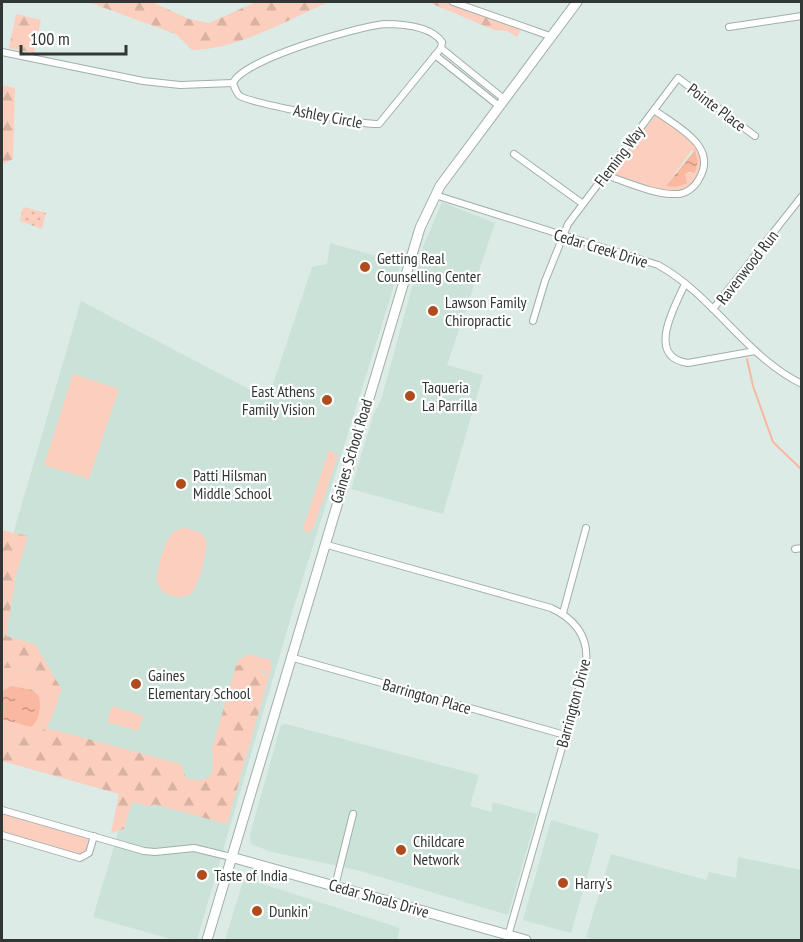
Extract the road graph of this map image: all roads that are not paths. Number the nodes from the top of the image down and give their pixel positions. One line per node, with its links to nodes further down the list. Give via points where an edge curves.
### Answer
1 (453, 2): 5 (street)
2 (577, 2): 5 (main road, Gaines School Road)
3 (801, 16): 4 (street)
4 (729, 27)
5 (550, 36): 11 (main road, Gaines School Road)
6 (441, 48): 8 (street, Ashley Circle); 10 (street, via 442,42 436,36 405,24 365,26 269,58 238,73); 11 (street)
7 (2, 52): 10 (street, via 143,81 180,85)
8 (435, 56): 10 (street, Ashley Circle, via 379,124 241,96); 11 (street)
9 (678, 78): 12 (street, Fleming Way); 13 (street, Pointe Place)
10 (234, 83)
11 (501, 103): 16 (main road, Gaines School Road)
12 (654, 110): 15 (street, Fleming Way); 15 (street, via 699,142 704,155 700,178 681,194 668,194)
13 (755, 135)
14 (514, 154): 18 (street)
15 (605, 175): 18 (street, Fleming Way)
16 (435, 195): 21 (street, Cedar Creek Drive); 28 (main road, Gaines School Road, via 412,250)
17 (801, 196): 19 (street, Ravenwood Run)
18 (583, 204): 21 (street, Fleming Way)
19 (795, 206): 20 (street); 23 (street, Ravenwood Run)
20 (801, 211)
21 (561, 236): 22 (street, Cedar Creek Drive, via 648,261); 24 (street, Fleming Way)
22 (685, 284): 23 (street, Cedar Creek Drive); 25 (street, via 666,330 667,347 678,362)
23 (713, 309): 25 (street, Cedar Creek Drive)
24 (533, 321)
25 (755, 351): 26 (street, Cedar Creek Drive)
26 (801, 384)
27 (586, 528): 29 (street)
28 (323, 544): 29 (street); 30 (main road, Gaines School Road)
29 (563, 613): 31 (street, Barrington Drive, via 580,630 587,656)
30 (290, 656): 31 (street, Barrington Place); 36 (main road, Gaines School Road)
31 (565, 735): 38 (street, Barrington Drive)
32 (2, 810): 35 (street)
33 (353, 814): 37 (street)
34 (2, 835): 35 (street, via 80,858 89,853)
35 (94, 836): 36 (street, via 144,851 194,848)
36 (231, 857): 37 (main road, Cedar Shoals Drive); 39 (main road, Gaines School Road)
37 (335, 886): 38 (main road, Cedar Shoals Drive)
38 (508, 936): 40 (main road, Cedar Shoals Drive)
39 (207, 940)
40 (526, 940)

